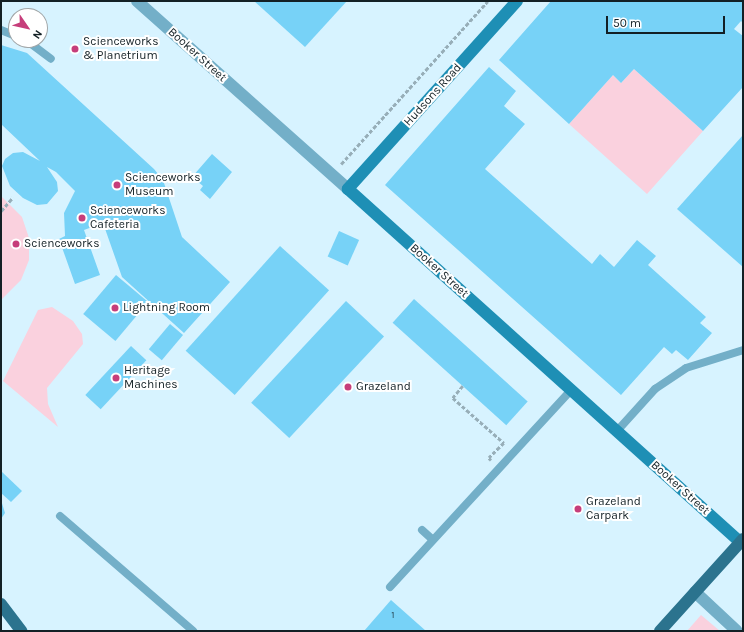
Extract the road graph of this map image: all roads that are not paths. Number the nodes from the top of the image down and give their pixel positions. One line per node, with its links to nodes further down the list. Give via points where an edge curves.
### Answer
1 (137, 1): 5 (street, Booker Street)
2 (518, 1): 5 (street, Hudsons Road)
3 (37, 48): 4 (lane)
4 (51, 59)
5 (348, 189): 7 (street, Booker Street)
6 (743, 350): 8 (lane, via 686,368 655,389)
7 (571, 390): 8 (street, Booker Street); 11 (lane)
8 (617, 431): 12 (street, Booker Street)
9 (60, 516): 17 (lane)
10 (422, 530): 11 (lane)
11 (432, 539): 13 (lane)
12 (742, 540): 14 (main road)
13 (390, 587)
14 (695, 592): 18 (main road); 19 (street)
15 (1, 604): 16 (main road)
16 (21, 631)
17 (193, 631)
18 (660, 631)
19 (737, 631)

